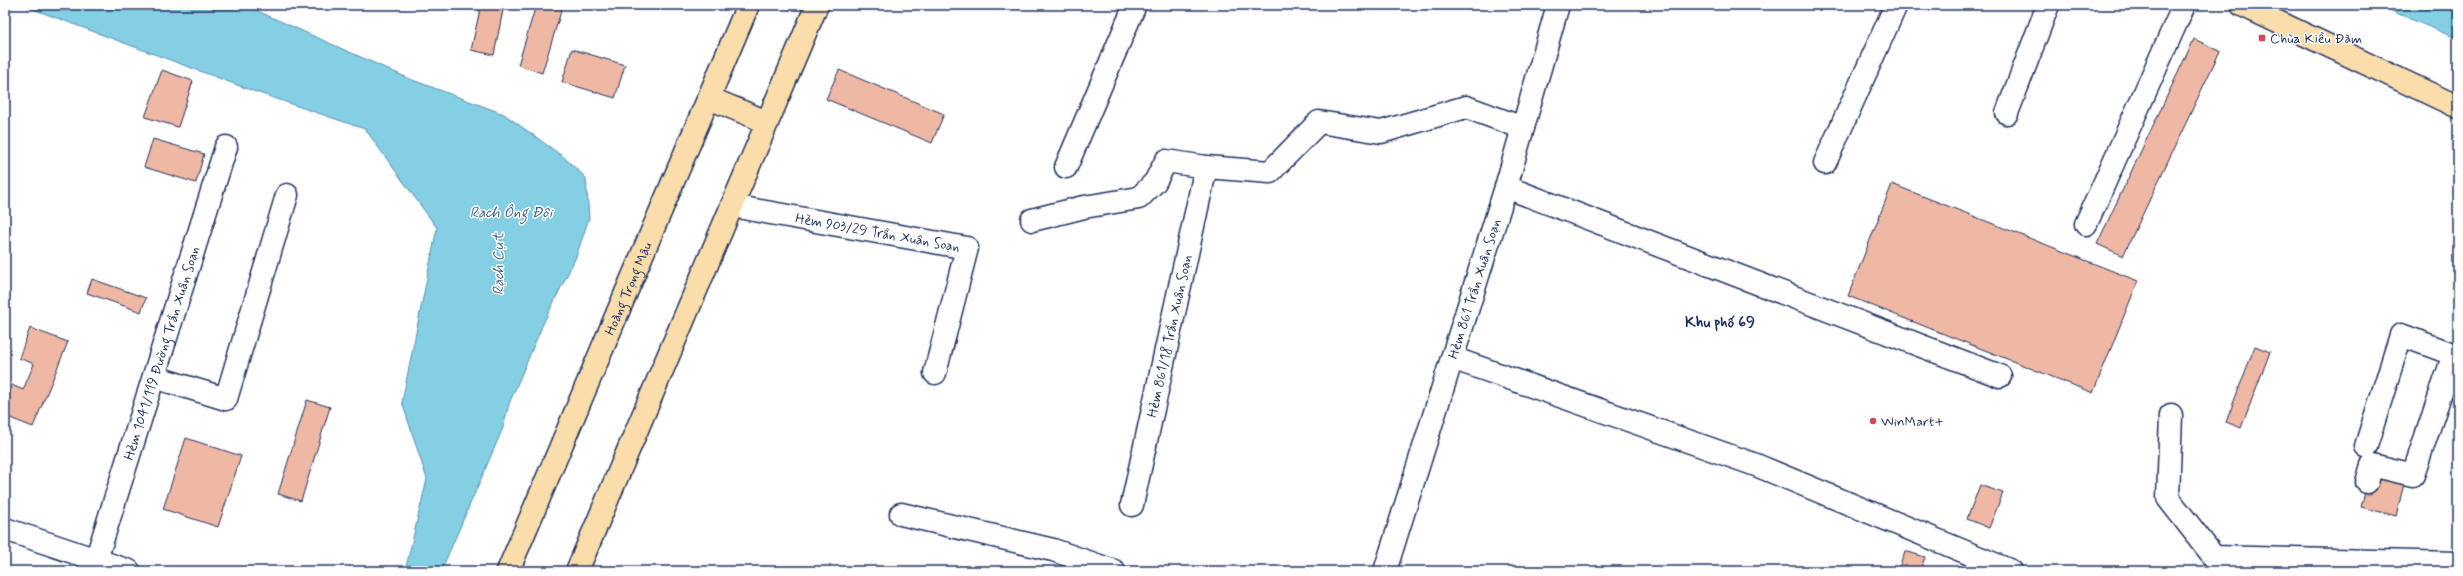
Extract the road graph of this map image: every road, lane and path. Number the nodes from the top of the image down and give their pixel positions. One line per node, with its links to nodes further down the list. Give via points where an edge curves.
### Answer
1 (748, 5): 9 (main road, Hoàng Trọng Mậu)
2 (817, 5): 12 (main road)
3 (1135, 5): 17 (lane)
4 (1558, 5): 13 (lane, Hẻm 861 Trần Xuân Soạn)
5 (1896, 5): 15 (lane)
6 (2048, 5): 11 (lane)
7 (2184, 5): 22 (lane)
8 (2242, 5): 10 (main road)
9 (709, 98): 12 (main road); 38 (main road, Hoàng Trọng Mậu)
10 (2458, 107)
11 (2006, 113)
12 (767, 122): 20 (main road)
13 (1523, 128): 16 (lane, via 1466,107 1381,132 1319,122 1270,172); 18 (lane, Hẻm 861 Trần Xuân Soạn)
14 (226, 147): 27 (lane, Hẻm 1041/119 Đường Trần Xuân Soạn)
15 (1825, 163)
16 (1206, 166): 21 (lane, via 1166,161 1155,182 1139,198 1084,207); 31 (lane, Hẻm 861/18 Trần Xuân Soạn)
17 (1066, 167)
18 (1506, 187): 24 (lane, Hẻm 861 Trần Xuân Soạn); 26 (lane)
19 (287, 195): 27 (lane, via 226,399)
20 (732, 206): 25 (lane, Hẻm 903/29 Trần Xuân Soạn, via 967,248); 39 (main road)
21 (1032, 220)
22 (2086, 224)
23 (2456, 355): 29 (lane, via 2401,335); 30 (lane, via 2413,475 2372,465)
24 (1452, 358): 41 (lane, Hẻm 861 Trần Xuân Soạn); 42 (lane, via 1756,465)
25 (935, 374)
26 (2000, 376)
27 (154, 377): 34 (lane, Hẻm 1041/119 Đường Trần Xuân Soạn)
28 (2171, 415): 36 (lane, via 2168,498 2214,557)
29 (2366, 446)
30 (2367, 482)
31 (1132, 505)
32 (901, 514): 40 (lane, via 1053,550)
33 (5, 529): 34 (lane)
34 (96, 560): 37 (lane)
35 (2458, 563): 36 (lane)
36 (2373, 566)
37 (130, 571)
38 (508, 571)
39 (577, 571)
40 (1114, 571)
41 (1385, 571)
42 (2011, 571)

